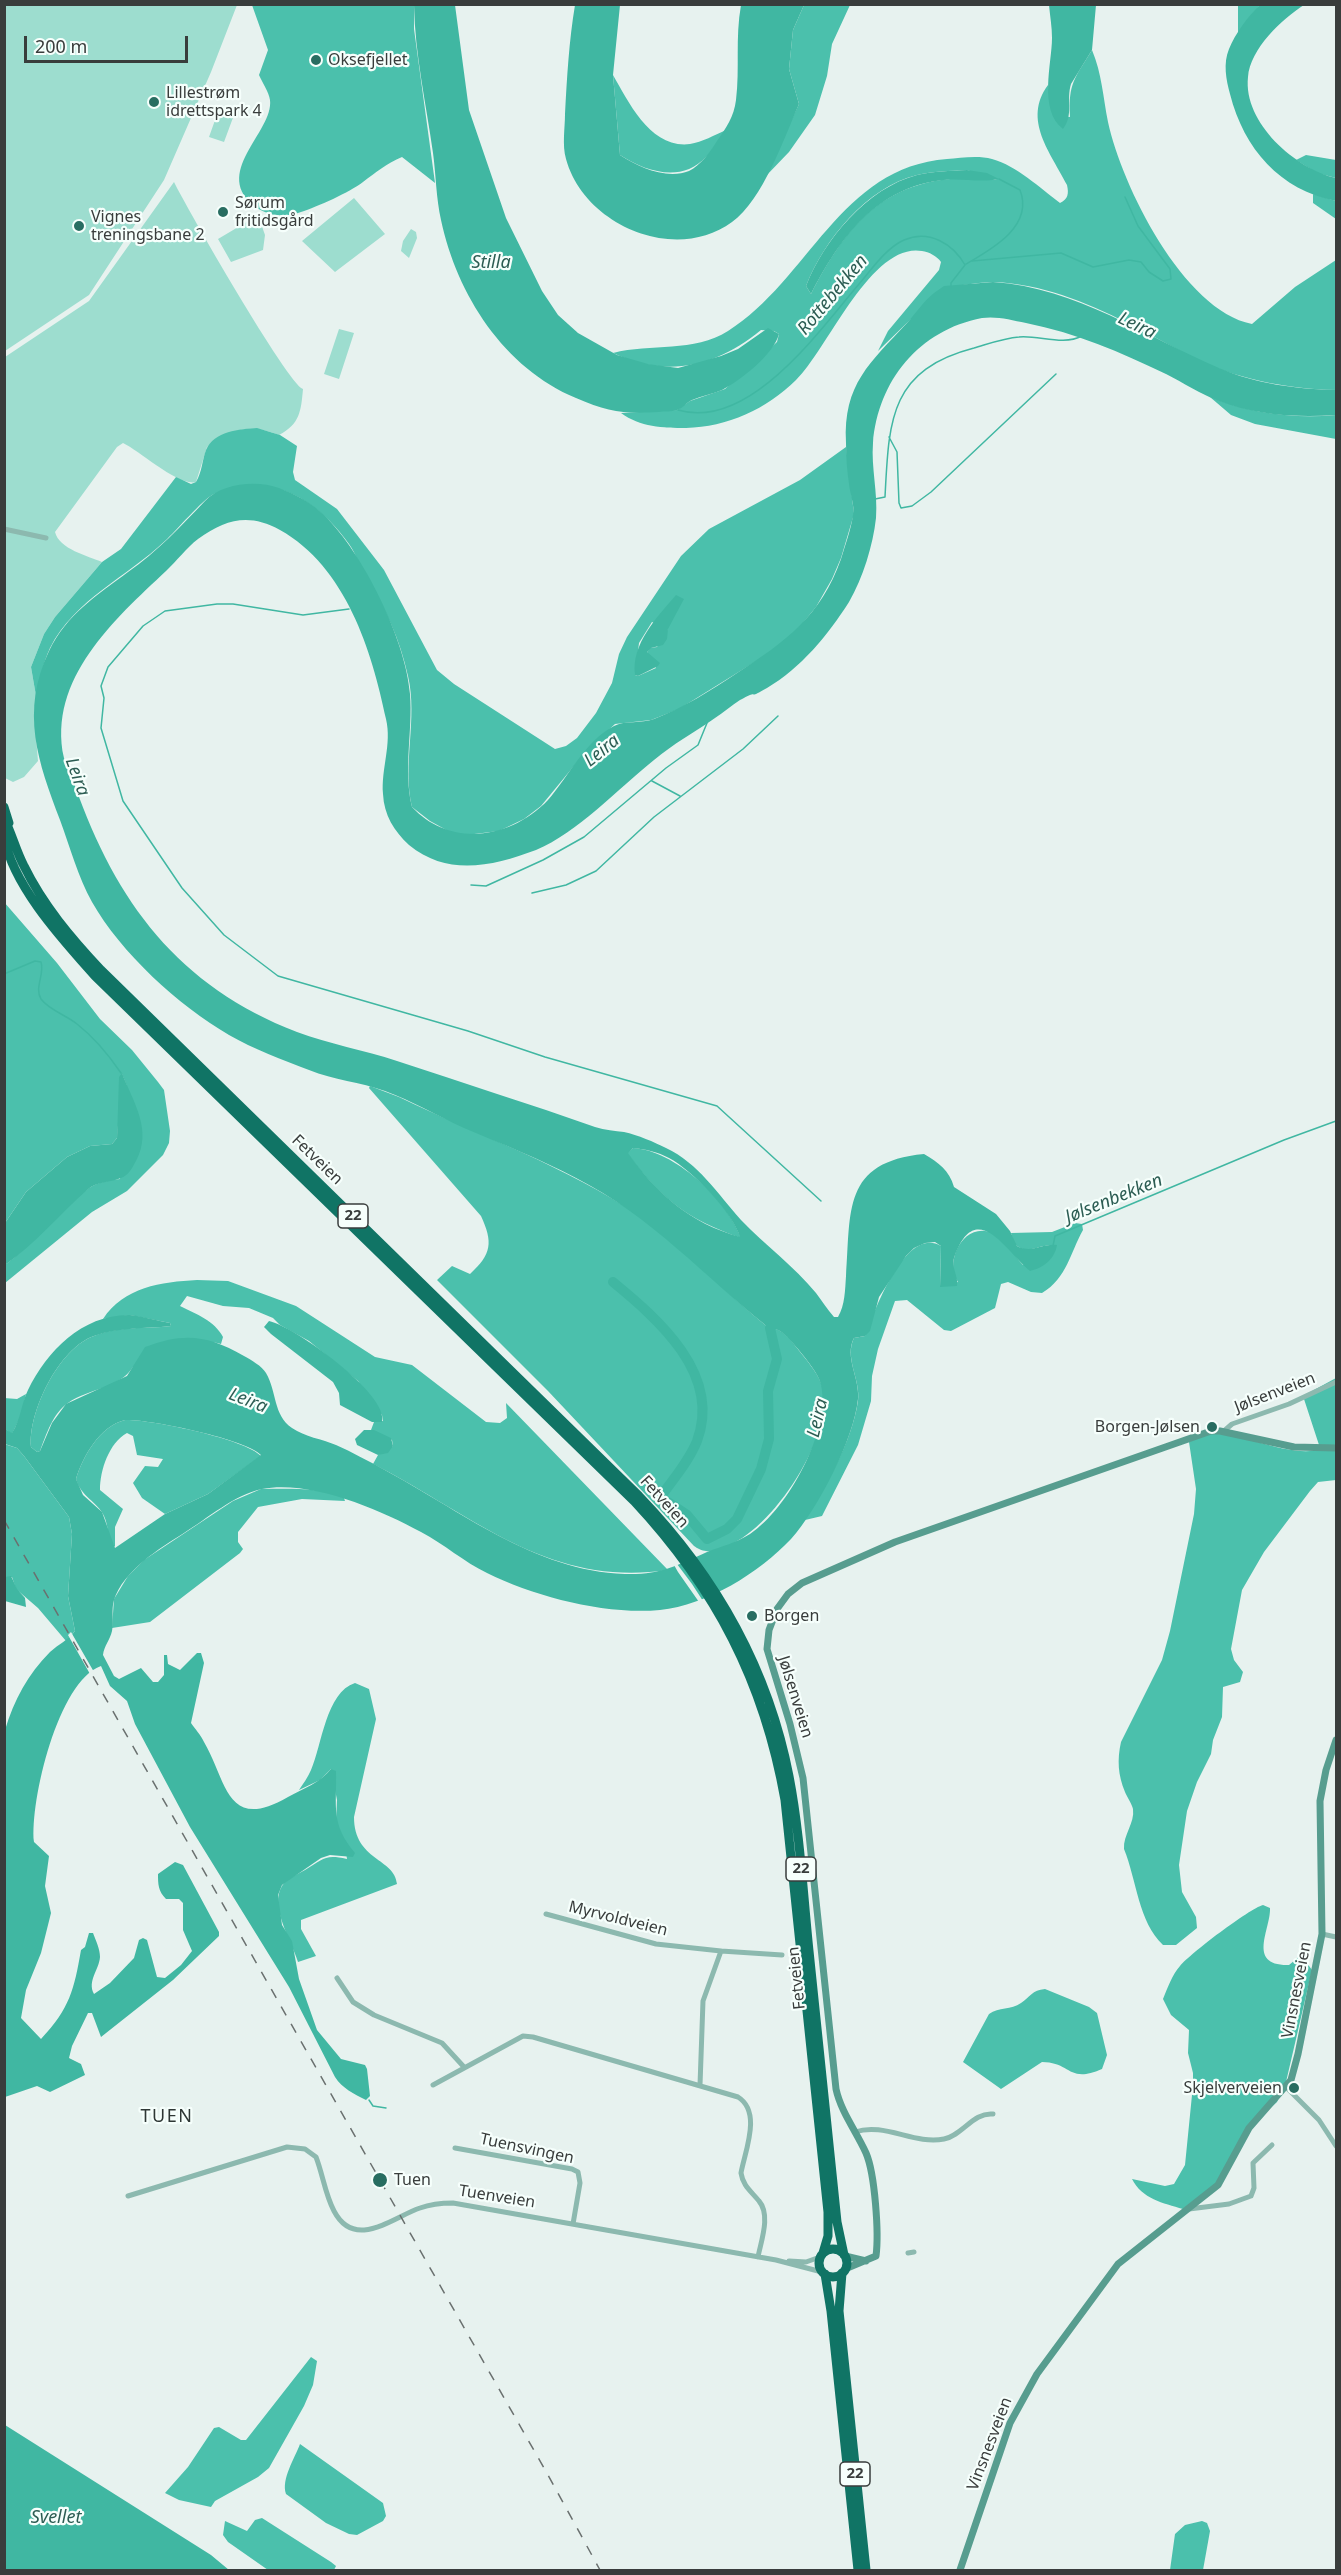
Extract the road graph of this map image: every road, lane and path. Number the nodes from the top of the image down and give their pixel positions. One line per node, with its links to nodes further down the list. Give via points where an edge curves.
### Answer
1 (4, 529): 2 (street)
2 (46, 538)
3 (4, 807): 5 (highway, 22)
4 (4, 818): 5 (highway, Fetveien / 22)
5 (7, 840): 9 (highway, Fetveien / 22, via 32,896 95,975 627,1493 685,1554)
6 (1336, 1382): 7 (street, Jølsenveien)
7 (1222, 1431): 8 (main road, via 1294,1447); 22 (main road, Jølsenveien, via 1211,1431 896,1542 802,1582 777,1609 767,1636 768,1657 803,1778 836,2089)
8 (1336, 1448)
9 (719, 1604): 29 (highway, Fetveien / 22, via 761,1703 785,1800 828,2212 828,2236); 30 (highway, Fetveien / 22, via 745,1644 768,1700 789,1778)
10 (1336, 1740): 12 (main road, Vinsnesveien, via 1320,1801)
11 (546, 1914): 14 (street, Myrvoldveien, via 656,1944)
12 (1322, 1934): 13 (street); 20 (main road, Vinsnesveien, via 1299,2055)
13 (1336, 1936)
14 (721, 1951): 15 (street, Myrvoldveien); 19 (street, via 703,2001)
15 (782, 1955)
16 (337, 1978): 17 (street, via 353,2002 374,2015 442,2043)
17 (464, 2067): 18 (street); 19 (street, via 523,2036)
18 (433, 2085)
19 (700, 2085): 31 (street, via 734,2095 749,2108 741,2173 742,2182 763,2207 765,2218)
20 (1287, 2088): 24 (street, via 1319,2120); 27 (main road, Vinsnesveien, via 1252,2123 1218,2185)
21 (993, 2114): 22 (street, via 980,2116 958,2133 941,2139 869,2129)
22 (855, 2132): 33 (main road, Jølsenveien, via 871,2173 877,2250 875,2258)
23 (1272, 2145): 27 (street, via 1253,2163 1251,2196 1229,2204)
24 (1336, 2146)
25 (455, 2148): 28 (street, Tuensvingen, via 578,2172 580,2183)
26 (128, 2196): 28 (street, Tuenveien, via 287,2147 299,2147 316,2157 334,2212 353,2229 375,2229 439,2203 466,2204)
27 (1189, 2209): 38 (main road, Vinsnesveien, via 1118,2264 1026,2389 1001,2448)
28 (573, 2224): 31 (street, Tuenveien)
29 (821, 2255): 30 (highway, via 834,2249); 32 (street, Tuenveien, via 806,2262); 35 (highway, 22, via 819,2265)
30 (844, 2255): 33 (main road); 34 (highway, 22)
31 (758, 2257): 32 (street, Tuenveien)
32 (776, 2260): 35 (street, Tuenveien)
33 (868, 2261): 34 (main road)
34 (843, 2271): 35 (highway, via 834,2277); 37 (highway, 22, via 839,2311)
35 (824, 2273): 36 (highway, 22)
36 (858, 2571)
37 (866, 2571)
38 (960, 2571)

